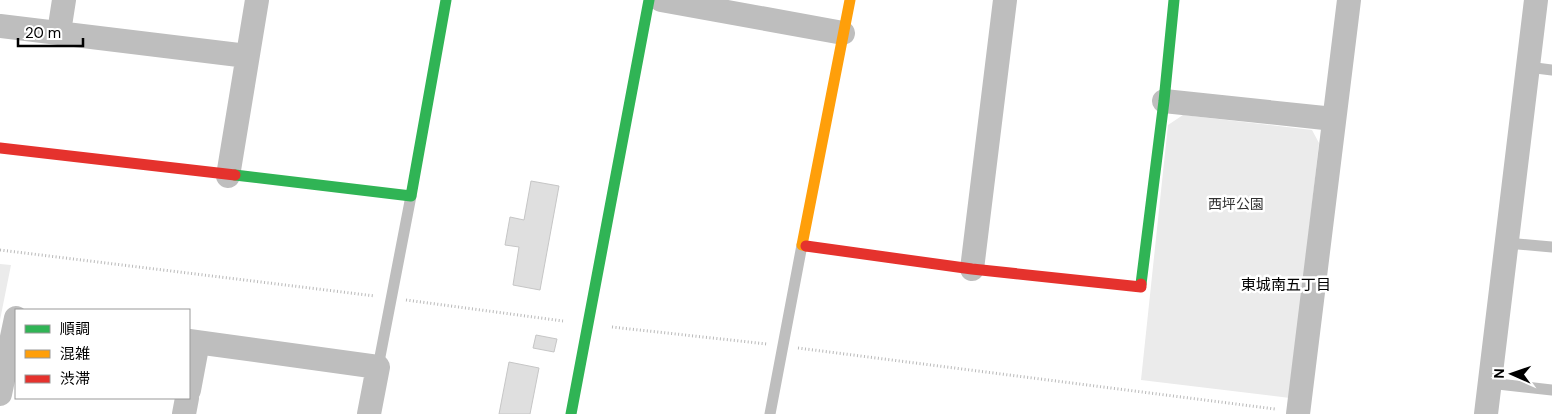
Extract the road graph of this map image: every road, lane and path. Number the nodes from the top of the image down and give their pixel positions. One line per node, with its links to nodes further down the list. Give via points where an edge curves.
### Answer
1 (64, 0): 12 (street)
2 (257, 0): 14 (street)
3 (446, 0): 21 (street)
4 (649, 0): 29 (street)
5 (661, 0): 13 (street)
6 (850, 0): 13 (street)
7 (1005, 0): 26 (street)
8 (1174, 0): 17 (street)
9 (1349, 0): 18 (street)
10 (1536, 0): 15 (street)
11 (0, 26): 12 (street)
12 (59, 32): 14 (street)
13 (843, 33): 23 (street)
14 (247, 56): 20 (street)
15 (1528, 67): 16 (lane); 22 (street)
16 (1552, 70)
17 (1164, 101): 18 (street); 26 (street, via 1141,287)
18 (1334, 119): 38 (street)
19 (0, 148): 20 (street)
20 (228, 176): 21 (street)
21 (411, 196): 27 (lane)
22 (1507, 243): 24 (lane); 34 (street)
23 (802, 245): 26 (street); 31 (lane)
24 (1552, 247)
25 (0, 250): 27 (path)
26 (972, 269)
27 (392, 298): 29 (path); 32 (lane)
28 (15, 323): 36 (street)
29 (589, 324): 31 (path); 41 (street)
30 (194, 341): 32 (street); 33 (street)
31 (783, 346): 38 (path); 42 (lane)
32 (378, 367): 40 (street)
33 (190, 380)
34 (1489, 383): 35 (lane); 43 (street)
35 (1552, 390)
36 (0, 394)
37 (187, 399): 39 (street)
38 (1298, 413)
39 (184, 414)
40 (369, 414)
41 (571, 414)
42 (770, 414)
43 (1486, 414)

